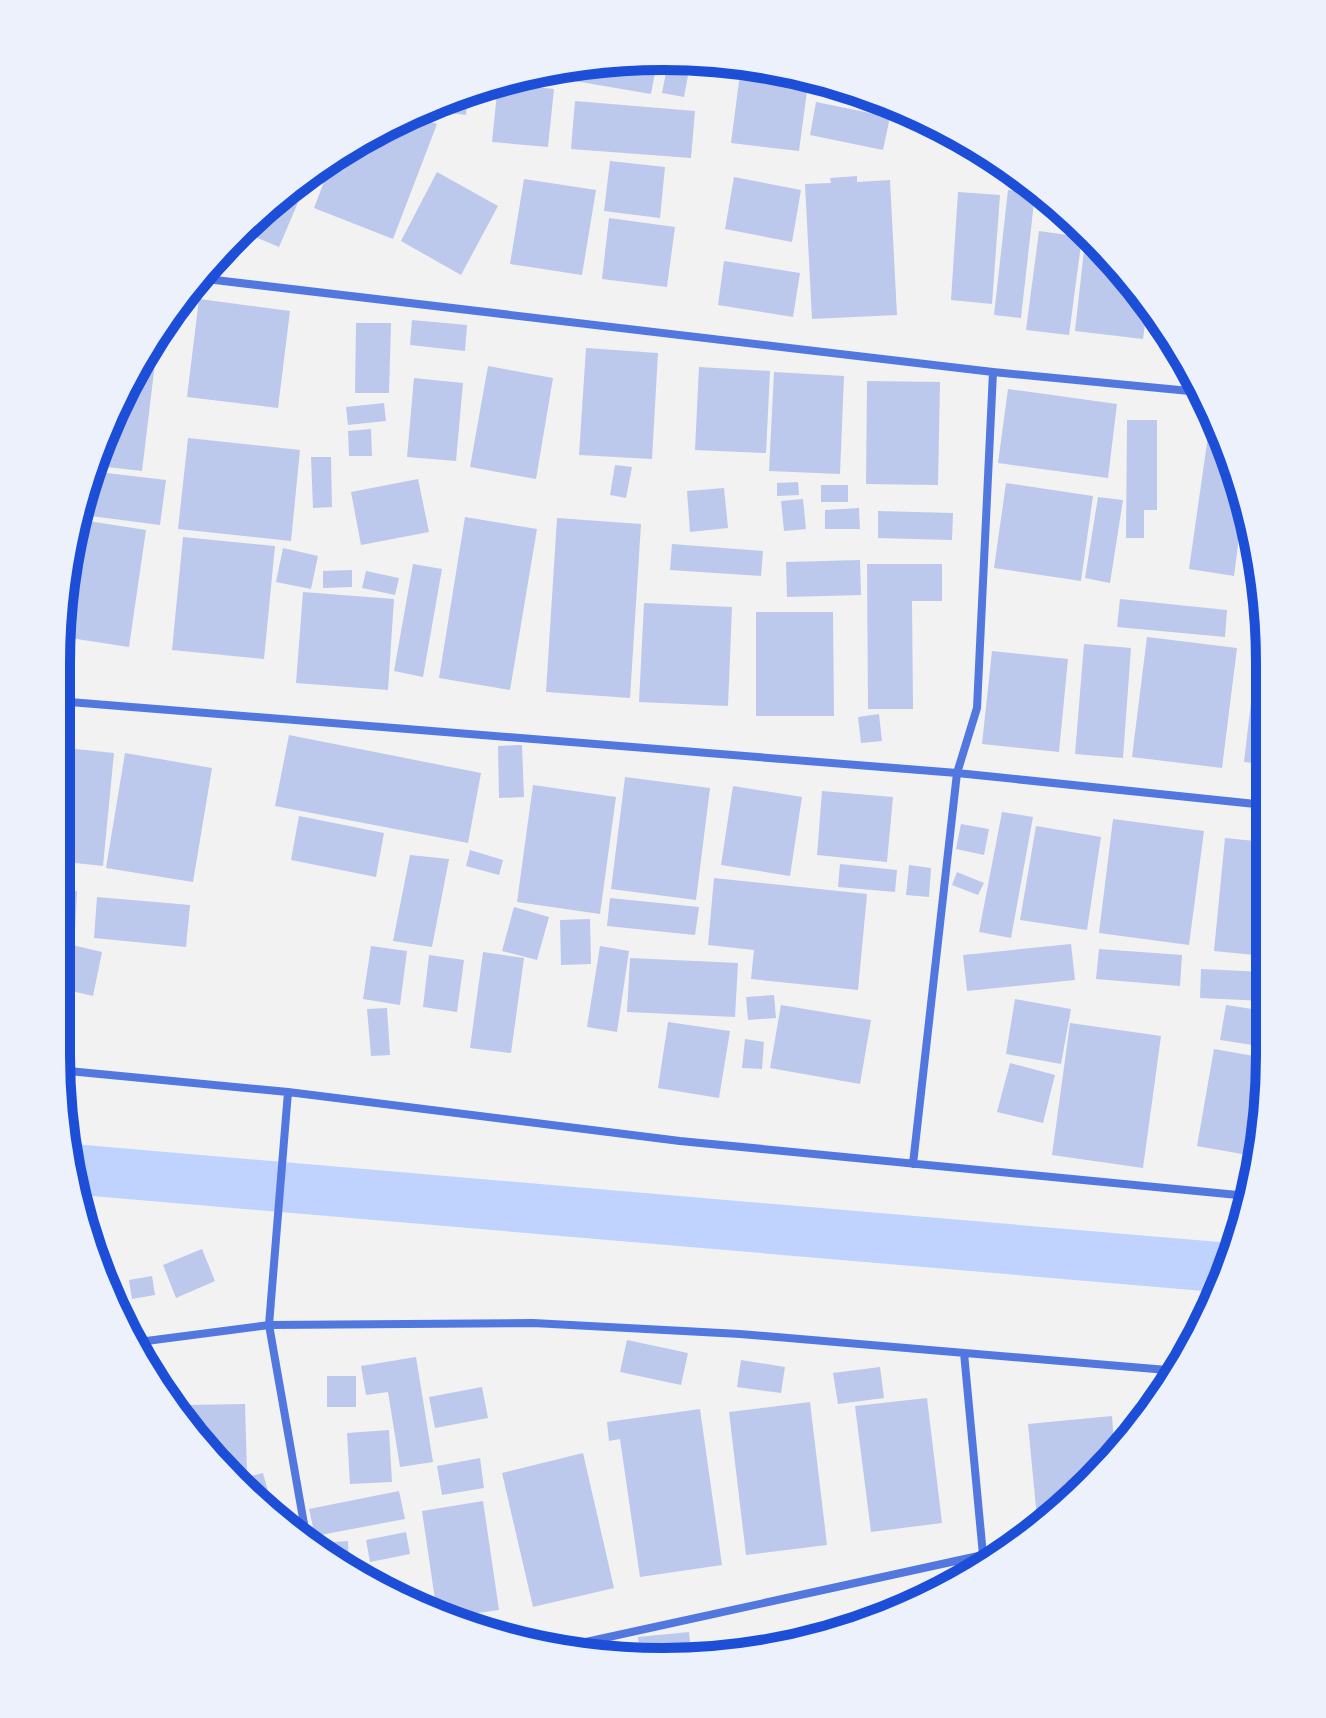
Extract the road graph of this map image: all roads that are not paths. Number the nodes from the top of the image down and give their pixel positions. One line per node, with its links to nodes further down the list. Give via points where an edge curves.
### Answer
1 (211, 280): 2 (street)
2 (993, 372): 3 (street); 5 (street, via 977,708)
3 (1190, 391)
4 (70, 702): 5 (street)
5 (957, 773): 6 (street); 9 (street)
6 (1256, 804)
7 (70, 1071): 8 (street)
8 (288, 1092): 9 (street); 11 (street)
9 (913, 1164): 10 (street)
10 (1239, 1195)
11 (269, 1325): 12 (street); 13 (street, via 533,1323); 15 (street)
12 (144, 1341)
13 (964, 1353): 14 (street); 16 (street)
14 (1165, 1370)
15 (305, 1527)
16 (983, 1554)
17 (980, 1556): 18 (street)
18 (583, 1643)

